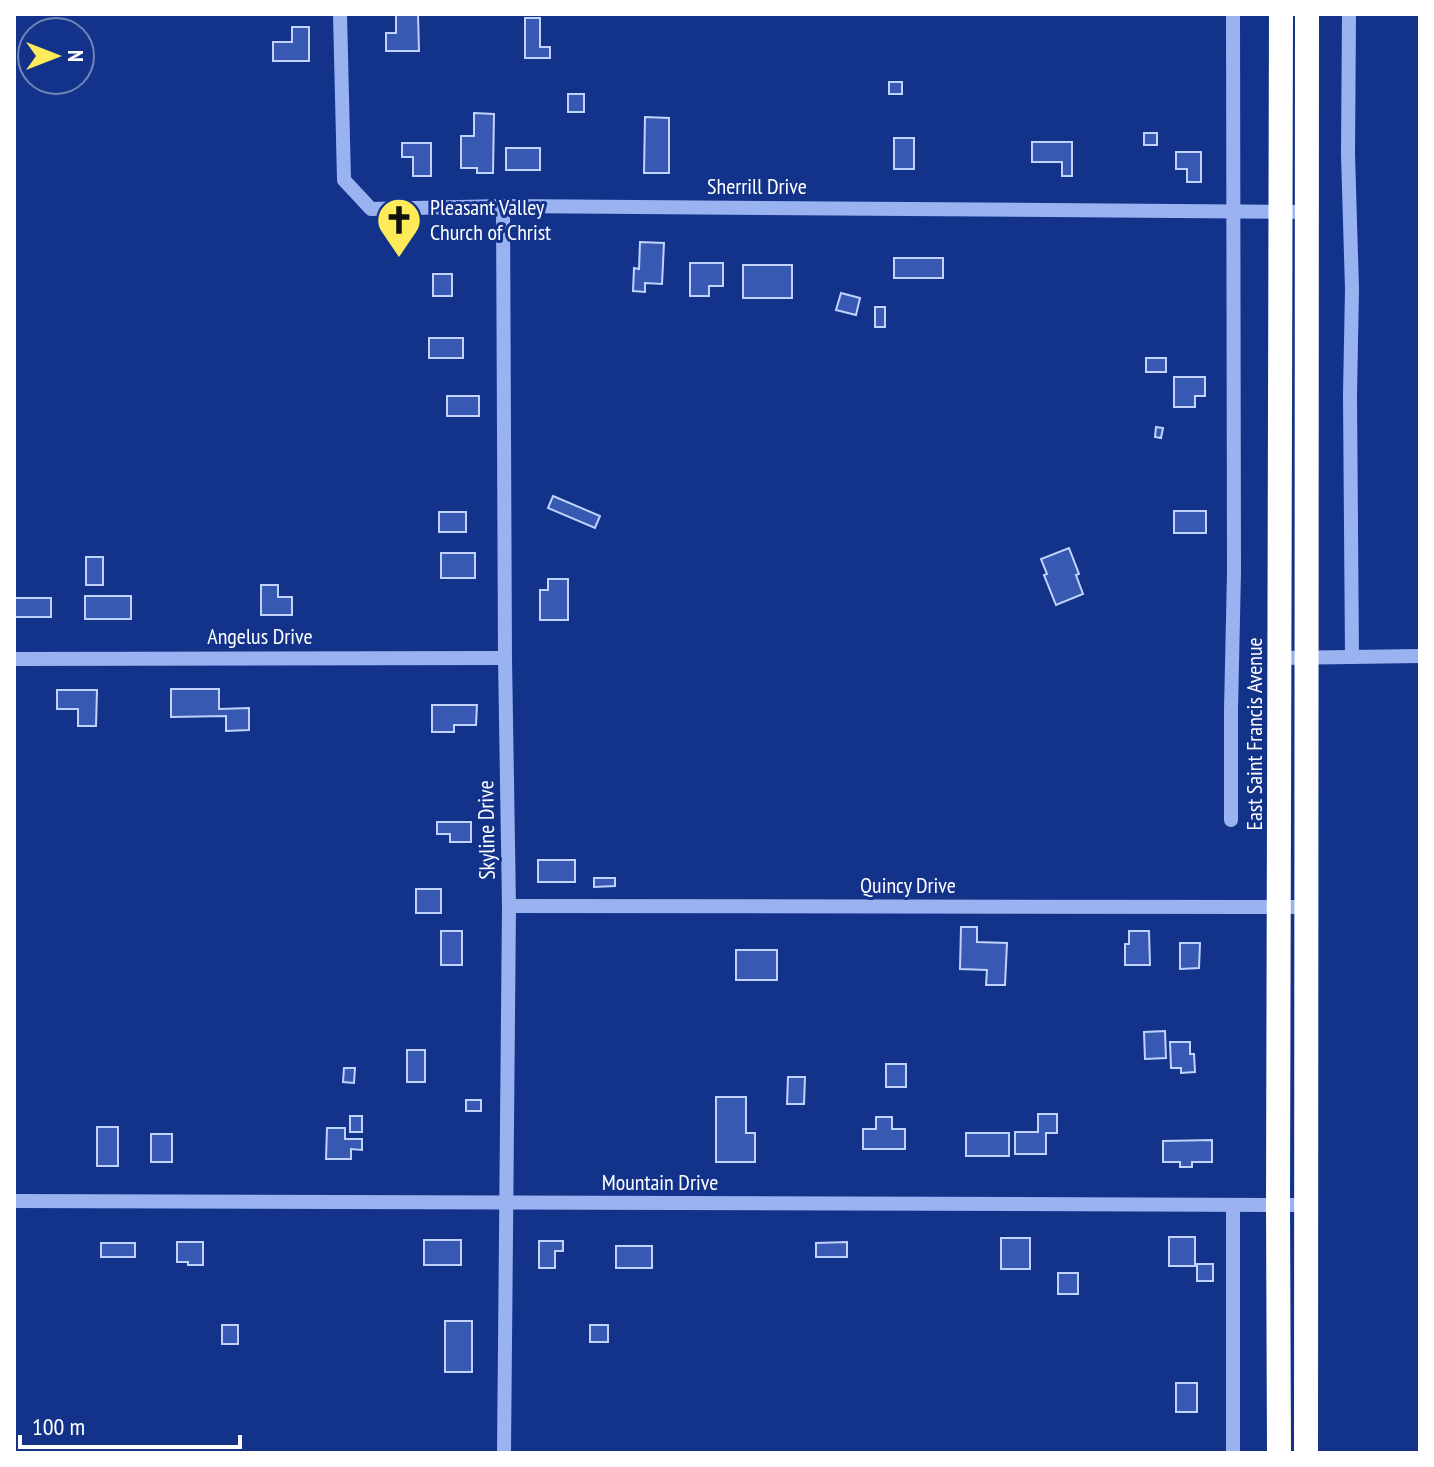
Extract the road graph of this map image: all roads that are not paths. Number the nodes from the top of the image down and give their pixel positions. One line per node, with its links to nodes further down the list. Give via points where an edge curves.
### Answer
1 (340, 14): 6 (street, Sherrill Drive, via 344,180 371,209)
2 (1233, 14): 7 (street, East Saint Francis Avenue)
3 (1281, 14): 8 (highway, East Saint Francis Avenue)
4 (1307, 14): 9 (highway)
5 (1349, 14): 11 (street)
6 (503, 206): 7 (street, Sherrill Drive); 12 (street, Skyline Drive)
7 (1233, 212): 8 (street, Sherrill Drive); 16 (street, East Saint Francis Avenue)
8 (1280, 212): 9 (street, Sherrill Drive); 13 (highway, East Saint Francis Avenue)
9 (1307, 212): 14 (highway)
10 (1420, 656): 11 (street)
11 (1352, 657): 14 (street)
12 (505, 658): 15 (street, Angelus Drive); 17 (street, Skyline Drive)
13 (1280, 658): 14 (street); 18 (highway, East Saint Francis Avenue)
14 (1306, 658): 19 (highway)
15 (14, 659)
16 (1231, 820)
17 (509, 906): 18 (street, Quincy Drive); 21 (street, Skyline Drive)
18 (1279, 907): 19 (street, Quincy Drive); 22 (highway, East Saint Francis Avenue)
19 (1306, 907): 24 (highway)
20 (14, 1201): 21 (street, Mountain Drive)
21 (505, 1203): 23 (street, Mountain Drive); 25 (street, Skyline Drive)
22 (1278, 1204): 23 (street, Mountain Drive); 24 (street, Mountain Drive); 27 (highway, East Saint Francis Avenue)
23 (1233, 1205): 26 (street)
24 (1306, 1205): 28 (highway)
25 (504, 1453)
26 (1233, 1453)
27 (1279, 1453)
28 (1306, 1453)

